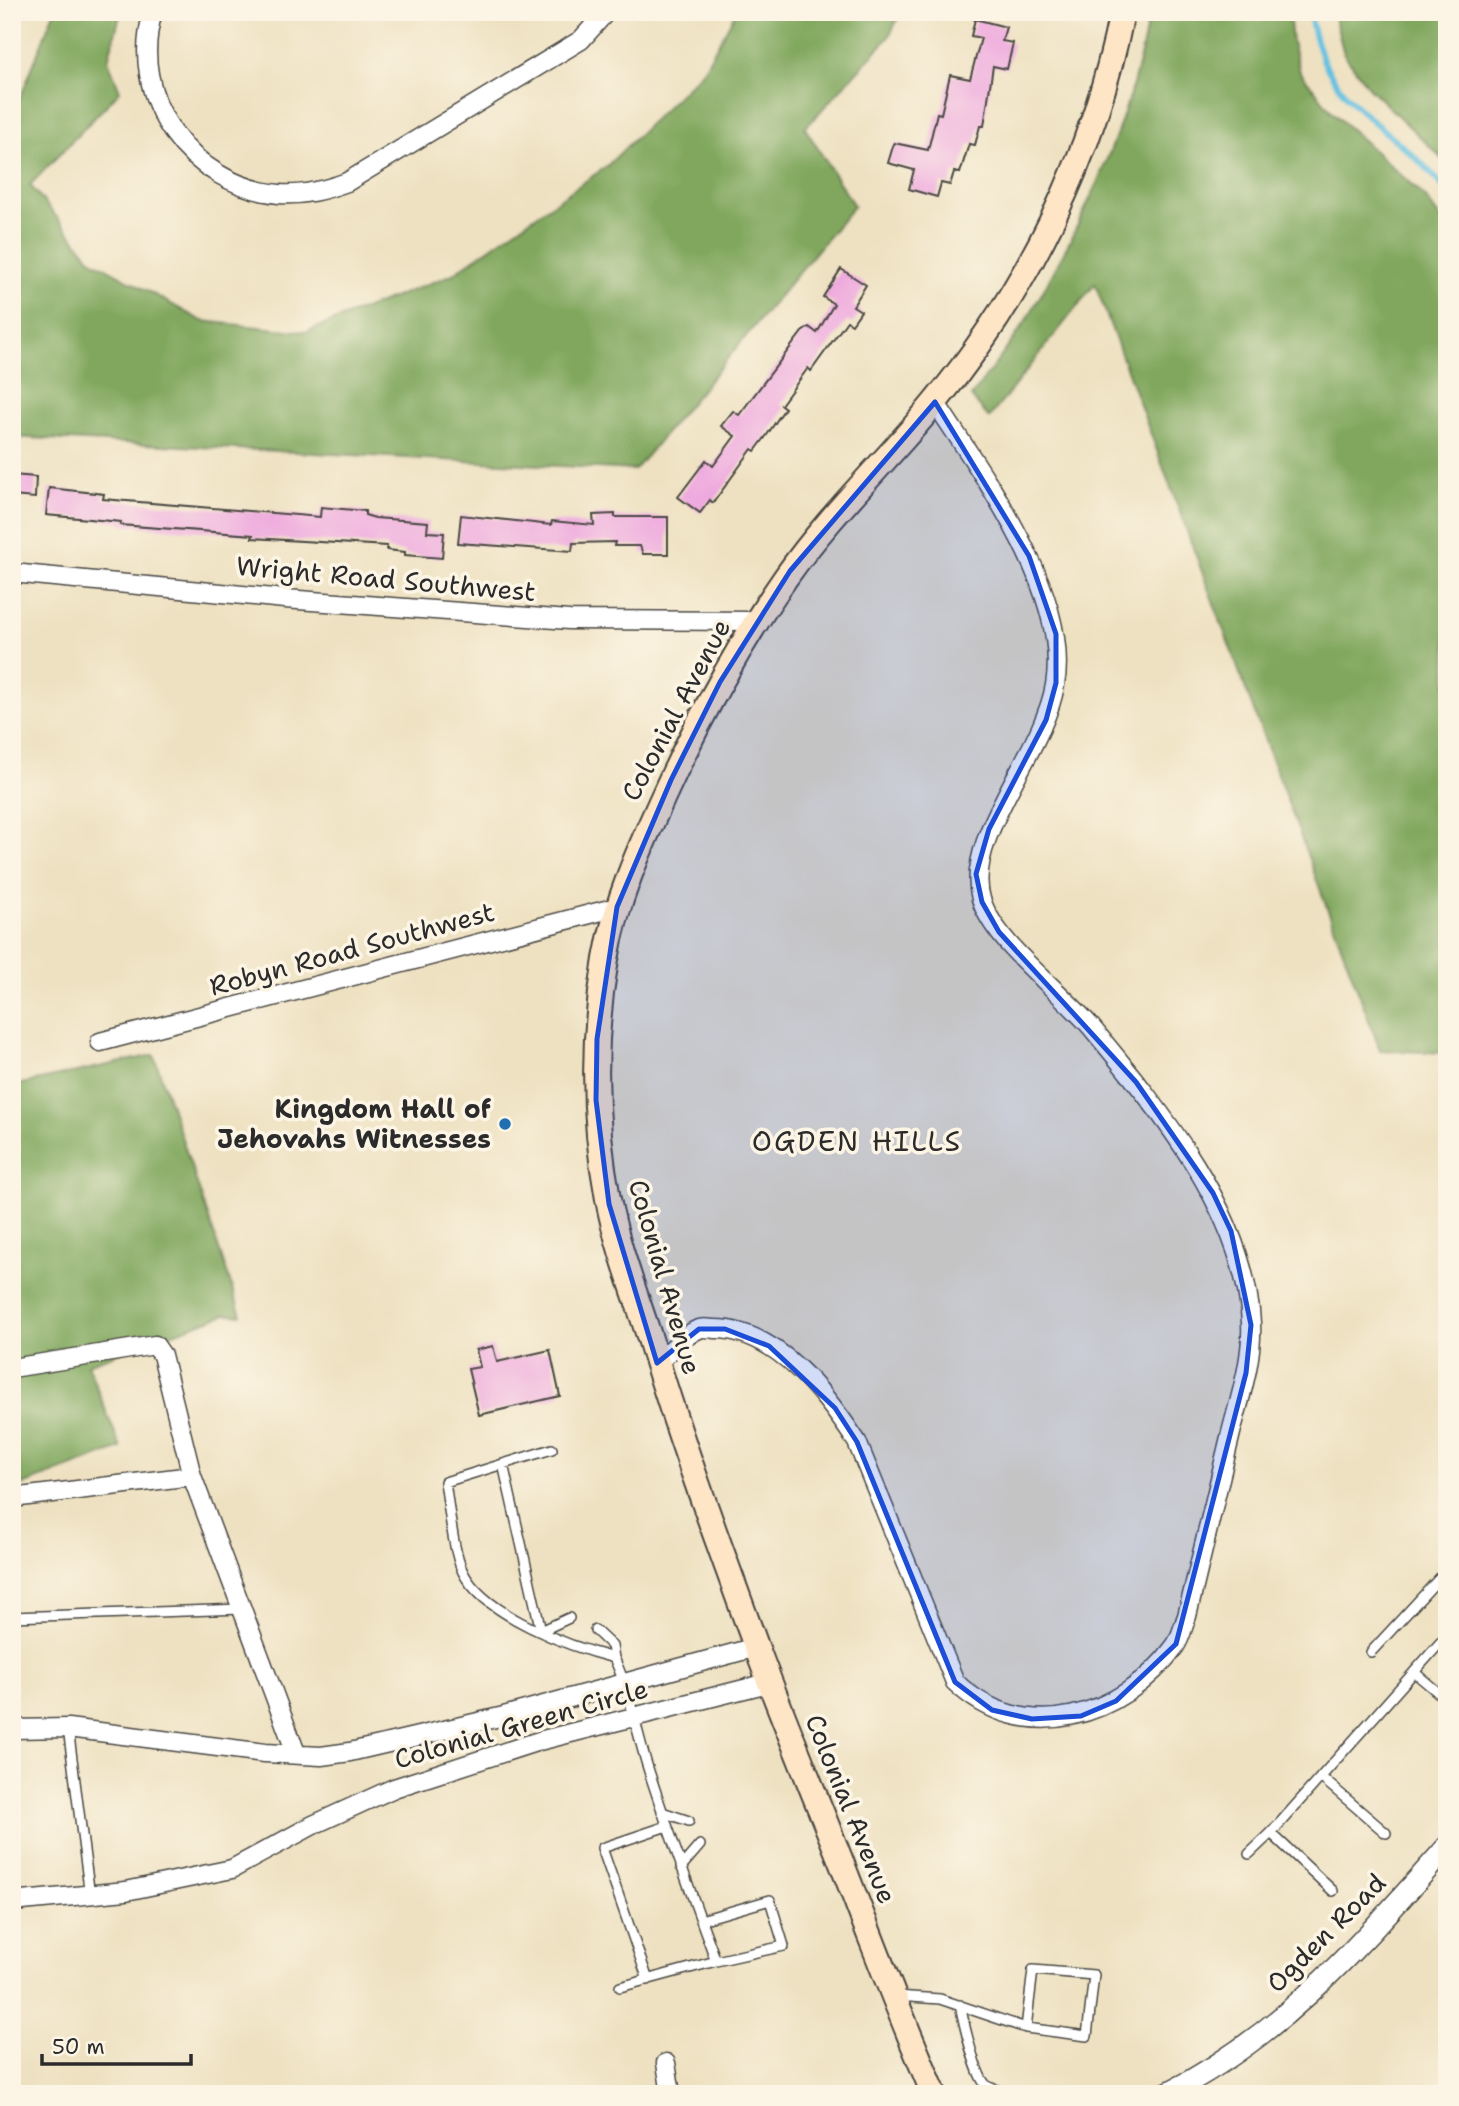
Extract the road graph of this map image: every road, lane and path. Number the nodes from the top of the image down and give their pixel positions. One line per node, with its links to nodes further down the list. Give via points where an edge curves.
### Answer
1 (152, 12): 2 (street, via 145,58 150,88 171,131 188,151 227,179 279,194 304,194 347,182 580,40)
2 (606, 12)
3 (1122, 12): 4 (main road, Colonial Avenue, via 1100,96 1050,225 1008,302)
4 (935, 402): 6 (main road, Colonial Avenue, via 824,528); 9 (street, via 1029,556 1050,603 1056,634 1056,682 1046,720 989,829 976,874 982,902 999,932 1088,1024 1136,1082 1213,1193 1231,1231 1246,1288 1251,1325 1246,1373 1187,1616 1176,1644 1148,1676 1116,1701 1081,1716 1032,1719 992,1710 955,1682 857,1443 835,1408 809,1381 769,1346 725,1329 699,1329)
5 (12, 573): 6 (street, Wright Road Southwest, via 569,620)
6 (757, 621): 7 (main road, Colonial Avenue, via 720,682 671,780)
7 (617, 907): 8 (street, Robyn Road Southwest); 9 (main road, Colonial Avenue, via 598,1026 596,1100 609,1204)
8 (100, 1042)
9 (657, 1363): 22 (main road, Colonial Avenue, via 719,1554)
10 (12, 1368): 13 (street, via 155,1345 162,1355)
11 (552, 1449): 12 (lane)
12 (503, 1464): 20 (lane); 20 (lane, via 445,1482 462,1571 494,1606)
13 (192, 1476): 14 (street); 16 (street)
14 (12, 1498)
15 (1447, 1570): 23 (lane)
16 (244, 1608): 17 (lane); 32 (street)
17 (12, 1617)
18 (569, 1618): 20 (lane)
19 (595, 1630): 24 (lane, via 612,1646)
20 (541, 1631): 24 (lane, via 581,1650)
21 (1447, 1635): 25 (lane)
22 (756, 1647): 26 (street, Colonial Green Circle); 27 (main road, Colonial Avenue)
23 (1371, 1652)
24 (614, 1658): 26 (lane)
25 (1414, 1672): 28 (lane); 33 (lane)
26 (625, 1681): 29 (lane); 32 (street, Colonial Green Circle, via 504,1716 350,1752)
27 (768, 1683): 29 (street, Colonial Green Circle); 50 (main road, Colonial Avenue)
28 (1447, 1700)
29 (632, 1718): 34 (lane); 44 (street, Colonial Green Circle, via 539,1741 394,1788 232,1869)
30 (68, 1728): 31 (street, Colonial Green Circle); 32 (street, Colonial Green Circle); 44 (lane)
31 (12, 1729)
32 (296, 1753)
33 (1322, 1778): 37 (lane); 38 (lane)
34 (662, 1812): 35 (lane); 36 (lane)
35 (689, 1821)
36 (667, 1826): 42 (lane); 48 (lane, via 602,1848)
37 (1271, 1833): 41 (lane); 43 (lane)
38 (1385, 1833)
39 (700, 1845): 42 (lane)
40 (1447, 1847): 57 (street, Ogden Road, via 1333,1973 1258,2037 1207,2073)
41 (1249, 1854)
42 (681, 1867): 46 (lane)
43 (1333, 1891)
44 (90, 1896): 45 (street, Colonial Green Circle)
45 (12, 1902)
46 (701, 1920): 47 (lane); 47 (lane, via 770,1900 785,1946)
47 (716, 1961): 48 (lane)
48 (648, 1980): 49 (lane)
49 (620, 1987)
50 (891, 1996): 51 (lane, via 940,1998); 55 (main road, Colonial Avenue)
51 (960, 2005): 52 (lane); 56 (lane, via 985,2083 993,2089)
52 (1026, 2028): 52 (lane, via 1087,2036 1094,1975 1032,1970)
53 (666, 2063): 54 (street)
54 (671, 2094)
55 (934, 2094)
56 (1027, 2094)
57 (1166, 2094)

